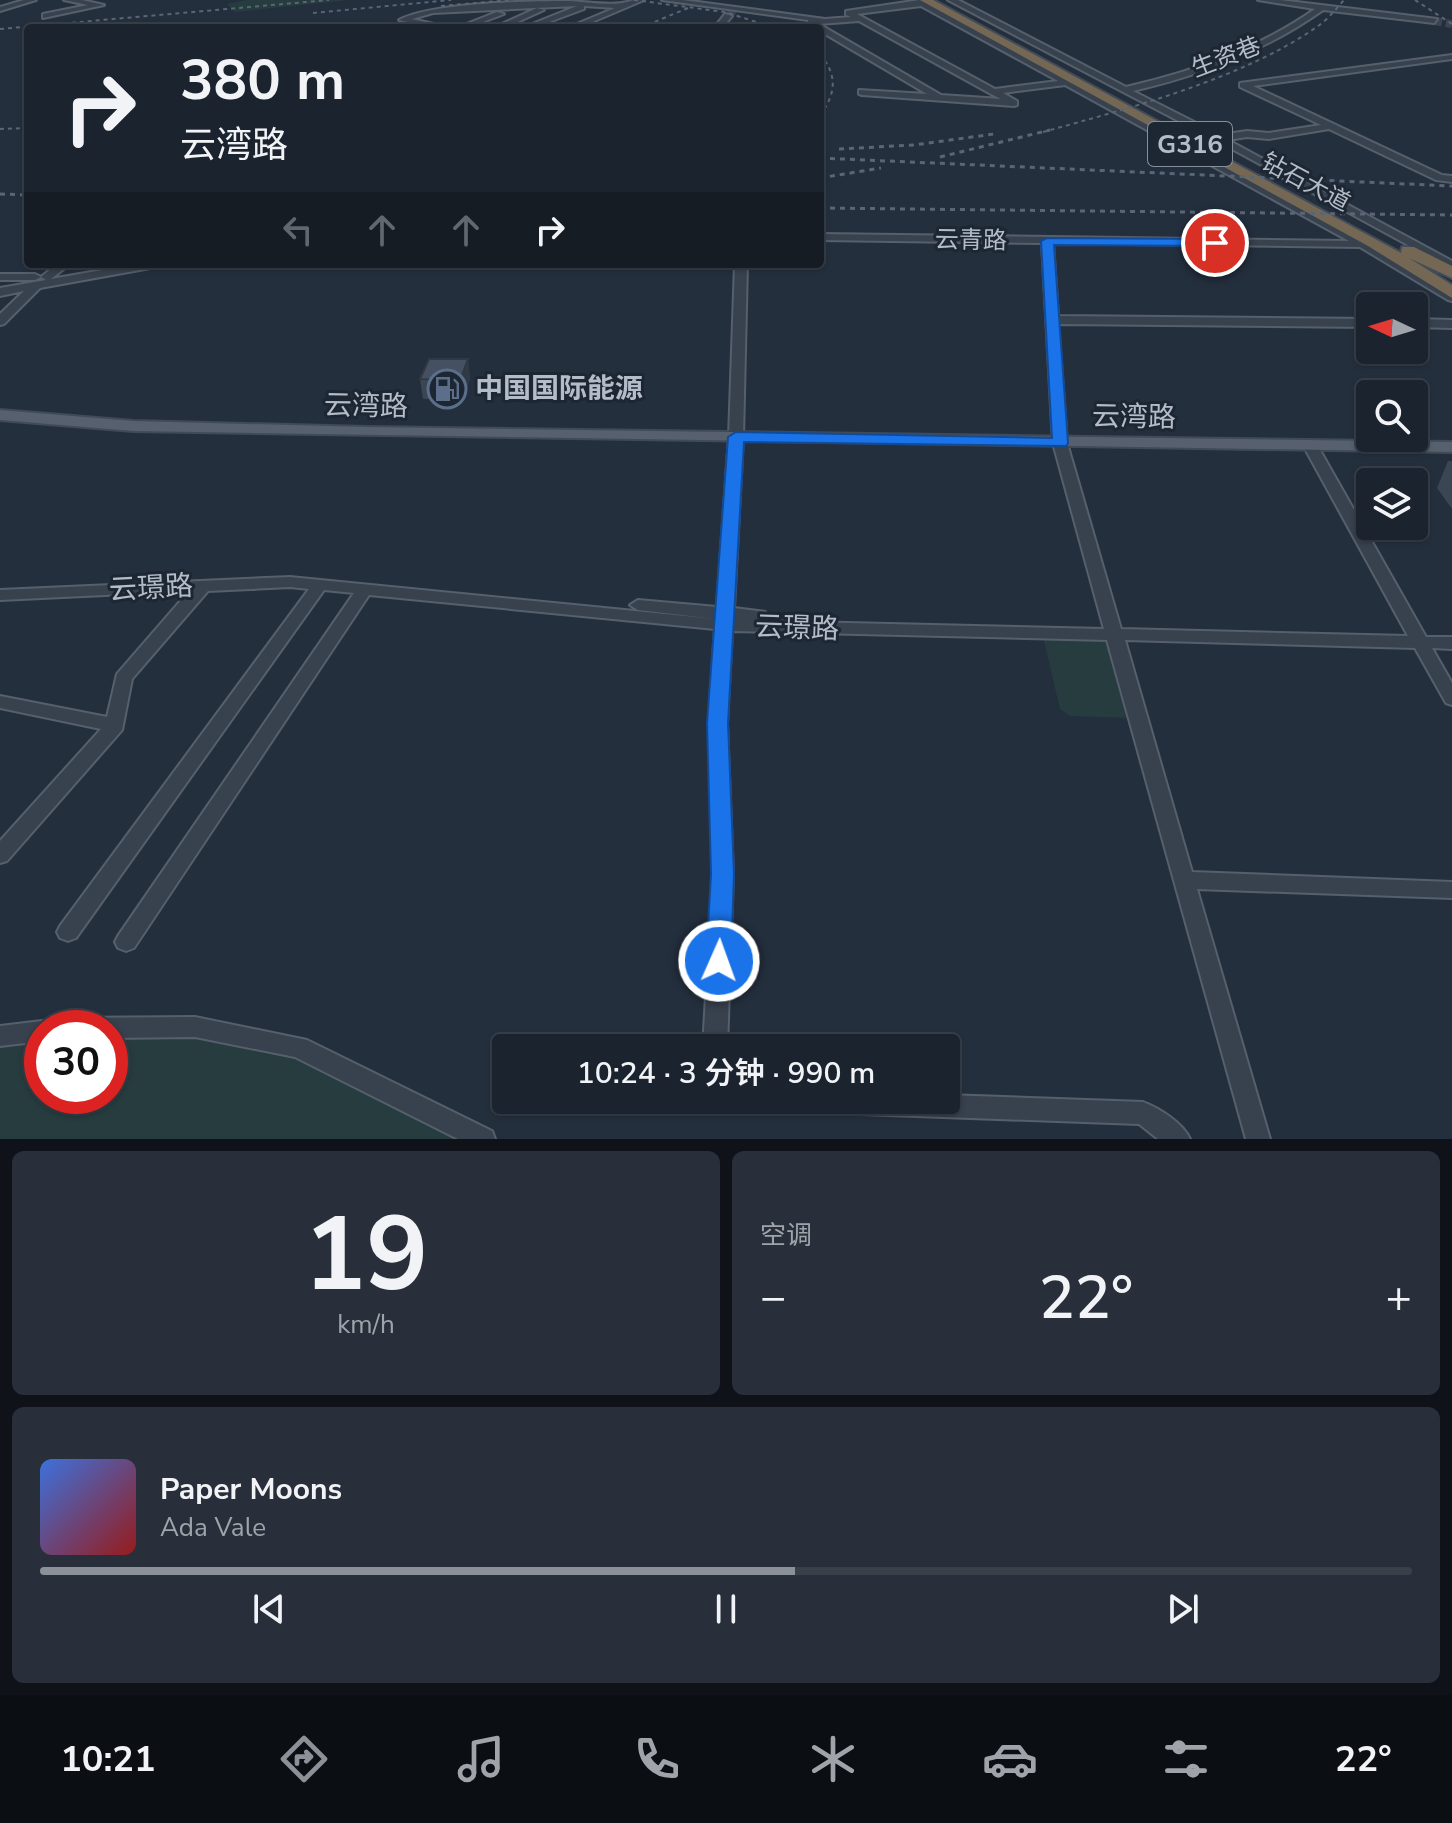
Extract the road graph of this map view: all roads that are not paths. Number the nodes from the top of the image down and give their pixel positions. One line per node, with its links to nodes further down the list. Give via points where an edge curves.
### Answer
1 (32, 0): 16 (street)
2 (68, 0): 19 (street, via 100,5)
3 (640, 0): 14 (street)
4 (666, 0): 18 (street)
5 (747, 0): 18 (street)
6 (941, 0): 41 (highway, 钻石大道 / G316)
7 (952, 0): 35 (street)
8 (1265, 0): 15 (street)
9 (921, 1): 20 (street, via 849,13); 34 (highway, 钻石大道 / G316)
10 (556, 4): 11 (street); 13 (street); 26 (street)
11 (587, 4): 12 (street); 27 (street)
12 (608, 5): 14 (street); 28 (street)
13 (521, 6): 17 (street); 25 (street)
14 (625, 6): 29 (street)
15 (1321, 8): 22 (street); 35 (street, 生资巷, via 1236,57)
16 (0, 9)
17 (486, 9): 23 (street, via 432,11 403,20); 24 (street)
18 (732, 12): 21 (street); 30 (street)
19 (46, 16)
20 (860, 19): 21 (street); 37 (street)
21 (832, 21): 31 (street)
22 (1434, 21)
23 (426, 24)
24 (443, 24)
25 (471, 24)
26 (507, 24)
27 (536, 24)
28 (562, 24)
29 (581, 24)
30 (722, 24)
31 (814, 24)
32 (824, 30): 38 (street)
33 (1452, 57): 39 (street, via 1243,85)
34 (1070, 82): 37 (street); 47 (highway, 钻石大道 / G316); 47 (street, via 1324,223)
35 (1124, 90): 41 (street)
36 (862, 92): 38 (street)
37 (994, 92): 38 (street, via 1014,103)
38 (941, 99)
39 (1329, 127): 40 (street); 43 (street)
40 (1269, 136): 41 (street, via 1247,134); 42 (street, via 1265,142)
41 (1213, 143): 42 (street); 47 (highway, 钻石大道 / G316)
42 (1235, 147): 44 (street)
43 (1452, 179)
44 (1351, 212): 47 (street); 48 (street)
45 (824, 237): 46 (street, 云青路)
46 (1047, 241): 47 (street, 云青路); 57 (street)
47 (1373, 242): 52 (highway); 55 (highway, 钻石大道 / G316); 55 (highway)
48 (1452, 266)
49 (59, 268): 54 (street)
50 (129, 268): 54 (street)
51 (741, 268): 64 (street)
52 (1452, 275)
53 (0, 277): 54 (street)
54 (42, 281): 56 (street); 58 (street)
55 (1452, 291)
56 (0, 292)
57 (1053, 320): 59 (street); 67 (street)
58 (0, 321)
59 (1356, 323)
60 (1428, 323): 61 (street)
61 (1452, 324)
62 (0, 406): 64 (main road, 云湾路, via 132,415)
63 (0, 415): 64 (main road, 云湾路, via 133,426)
64 (736, 432): 67 (main road, 云湾路); 76 (street)
65 (1356, 435): 67 (main road, 云湾路)
66 (1428, 436): 68 (main road)
67 (1061, 437): 69 (main road, 云湾路); 77 (street)
68 (1452, 437)
69 (1310, 445): 70 (main road, 云湾路); 79 (street)
70 (1452, 447)
71 (320, 585): 73 (street, 云璟路); 74 (street, 云璟路); 87 (street)
72 (0, 586): 76 (street, 云璟路, via 296,573)
73 (203, 586): 75 (street, 云璟路); 83 (street, via 123,678)
74 (365, 589): 76 (street, 云璟路); 88 (street)
75 (0, 595)
76 (726, 619): 77 (street, 云璟路); 91 (street, via 718,723 723,874)
77 (1114, 631): 79 (street, 云璟路); 85 (street)
78 (1452, 635): 79 (street, 云璟路)
79 (1418, 638): 80 (street, 云璟路); 81 (street)
80 (1452, 643)
81 (1452, 699)
82 (0, 702): 83 (street)
83 (115, 725): 84 (street)
84 (0, 855)
85 (1185, 880): 86 (street); 96 (street)
86 (1452, 890)
87 (68, 932)
88 (126, 942)
89 (128, 1028): 94 (street, via 195,1027 299,1047)
90 (24, 1033): 92 (street)
91 (716, 1034)
92 (0, 1036)
93 (960, 1106): 95 (street, via 1143,1113)
94 (483, 1139)
95 (1178, 1139)
96 (1258, 1139)

